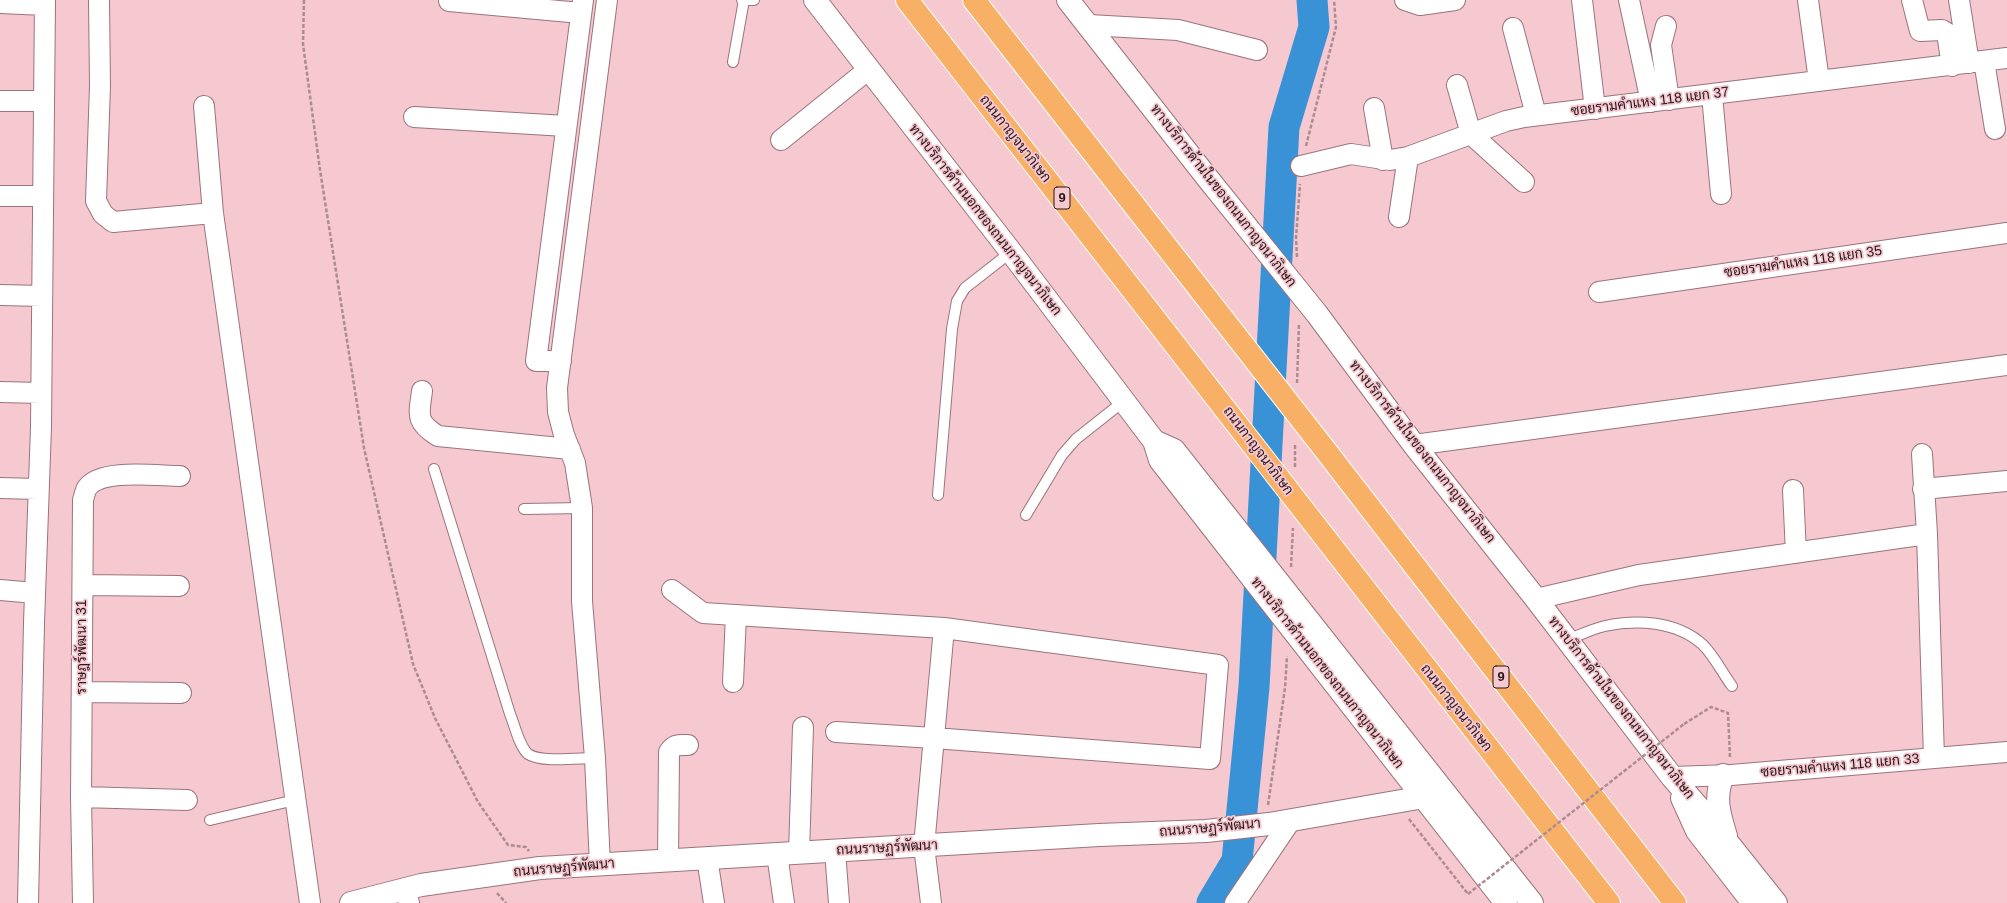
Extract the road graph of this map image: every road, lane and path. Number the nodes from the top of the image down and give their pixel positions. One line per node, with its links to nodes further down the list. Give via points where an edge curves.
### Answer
1 (99, 0): 52 (street, via 100,86 96,201 103,214 113,222)
2 (304, 0): 122 (path, via 304,44 319,162 364,448 413,664 435,718 478,802 508,845)
3 (607, 0): 61 (street)
4 (743, 0): 5 (lane); 27 (lane)
5 (754, 0)
6 (815, 0): 29 (main road, ทางบริการด้านนอกของถนนกาญจนาภิเษก)
7 (907, 0): 143 (highway, ถนนกาญจนาภิเษก / 9)
8 (974, 0): 144 (highway, 9)
9 (1068, 0): 22 (main road, ทางบริการด้านในของถนนกาญจนาภิเษก)
10 (1334, 0): 47 (path, via 1336,27)
11 (1405, 0): 12 (street, via 1420,5)
12 (1455, 0)
13 (1582, 0): 38 (street)
14 (1629, 0): 35 (street)
15 (1808, 0): 30 (street)
16 (1912, 0): 28 (street, via 1920,31 1942,30 1947,33)
17 (1959, 0): 28 (street)
18 (449, 1): 21 (street)
19 (0, 3): 20 (street)
20 (45, 3): 34 (street)
21 (582, 7): 41 (street)
22 (1089, 25): 25 (street, via 1178,30); 60 (main road, ทางบริการด้านในของถนนกาญจนาภิเษก, via 1209,180)
23 (1666, 26): 35 (street, via 1661,45)
24 (1513, 28): 39 (street)
25 (1257, 50)
26 (2007, 58): 28 (street, ซอยรามคำแหง 118 แยก 37)
27 (733, 62)
28 (1968, 63): 30 (street, ซอยรามคำแหง 118 แยก 37); 42 (street)
29 (868, 69): 44 (street); 55 (main road, ทางบริการด้านนอกของถนนกาญจนาภิเษก)
30 (1819, 81): 32 (street, ซอยรามคำแหง 118 แยก 37)
31 (1457, 85): 43 (street)
32 (1712, 94): 35 (street, ซอยรามคำแหง 118 แยก 37); 49 (street)
33 (0, 101): 34 (street)
34 (44, 101): 51 (street)
35 (1660, 101): 38 (street, ซอยรามคำแหง 118 แยก 37)
36 (204, 106): 52 (street)
37 (1374, 108): 46 (street)
38 (1595, 109): 39 (street, ซอยรามคำแหง 118 แยก 37)
39 (1536, 115): 43 (street, ซอยรามคำแหง 118 แยก 37, via 1506,121)
40 (414, 118): 41 (street)
41 (566, 126): 61 (street, via 536,361)
42 (1995, 130)
43 (1471, 134): 45 (street, ซอยรามคำแหง 118 แยก 37); 48 (street)
44 (781, 140)
45 (1408, 157): 46 (street, ซอยรามคำแหง 118 แยก 37); 53 (street)
46 (1383, 160): 47 (street, ซอยรามคำแหง 118 แยก 37, via 1351,154)
47 (1301, 166): 56 (path)
48 (1524, 182)
49 (1721, 194)
50 (0, 196): 51 (street)
51 (43, 196): 59 (street)
52 (213, 213): 115 (street)
53 (1399, 217)
54 (2007, 233): 57 (street, ซอยรามคำแหง 118 แยก 35)
55 (1011, 252): 67 (main road, ทางบริการด้านนอกของถนนกาญจนาภิเษก); 80 (lane, via 965,288 957,301 952,329)
56 (1297, 261)
57 (1599, 292)
58 (0, 294): 59 (street)
59 (42, 296): 66 (street)
60 (1308, 315): 63 (path); 69 (main road, ทางบริการด้านในของถนนกาญจนาภิเษก)
61 (561, 361): 70 (street, via 557,388 558,412)
62 (2007, 365): 69 (street)
63 (1297, 387)
64 (422, 391): 70 (street, via 419,415 421,423 438,436)
65 (0, 392): 66 (street)
66 (41, 393): 78 (street)
67 (1124, 401): 83 (lane, via 1076,439 1062,455); 97 (main road, ทางบริการด้านนอกของถนนกาญจนาภิเษก, via 1154,441 1174,450 1205,503)
68 (1295, 442): 73 (path)
69 (1414, 445): 93 (main road, ทางบริการด้านในของถนนกาญจนาภิเษก)
70 (570, 449): 81 (street, via 575,463)
71 (1922, 454): 77 (street)
72 (434, 469): 108 (lane, via 508,707 522,744 528,753 538,759)
73 (1294, 473)
74 (180, 476): 88 (street, ราษฎร์พัฒนา 31, via 108,476 96,480 87,488 83,500)
75 (2007, 481): 77 (street)
76 (0, 488): 78 (street)
77 (1923, 488): 85 (street)
78 (38, 489): 92 (street)
79 (1793, 490): 86 (street)
80 (938, 495)
81 (582, 508): 82 (lane); 108 (street, via 582,600)
82 (524, 509)
83 (1026, 515)
84 (1293, 520): 87 (path)
85 (1927, 534): 86 (street); 109 (street)
86 (1796, 553): 93 (street, via 1639,575)
87 (1291, 575)
88 (83, 585): 89 (street); 101 (street, ราษฎร์พัฒนา 31)
89 (179, 586)
90 (0, 590): 92 (street)
91 (672, 590): 94 (street, via 703,613)
92 (35, 593): 131 (street)
93 (1536, 599): 96 (main road, ทางบริการด้านในของถนนกาญจนาภิเษก)
94 (736, 615): 95 (street); 99 (street)
95 (944, 628): 105 (street); 105 (street, via 1218,664 1210,759)
96 (1567, 640): 100 (lane, via 1604,627 1625,623 1663,625 1702,644); 111 (main road, ทางบริการด้านในของถนนกาญจนาภิเษก)
97 (1321, 650): 113 (main road, ทางบริการด้านนอกของถนนกาญจนาภิเษก); 142 (main road)
98 (1288, 651): 117 (path)
99 (733, 682)
100 (1732, 686)
101 (82, 692): 102 (street); 112 (street, ราษฎร์พัฒนา 31)
102 (182, 693)
103 (803, 727): 124 (street)
104 (836, 732): 105 (street)
105 (934, 738): 121 (street)
106 (688, 745): 127 (street, via 678,745 670,752)
107 (2007, 752): 109 (street, ซอยรามคำแหง 118 แยก 33)
108 (595, 758): 128 (street)
109 (1934, 758): 110 (street, ซอยรามคำแหง 118 แยก 33)
110 (1727, 775): 111 (street, ซอยรามคำแหง 118 แยก 33); 116 (path, bridge, via 1728,714 1710,707 1684,724 1468,894); 120 (main road, via 1718,789 1717,800)
111 (1672, 777): 120 (main road, ทางบริการด้านในของถนนกาญจนาภิเษก); 145 (main road, via 1697,831)
112 (81, 797): 114 (street); 132 (street, ราษฎร์พัฒนา 31)
113 (1424, 797): 116 (main road, ถนนราษฏร์พัฒนา); 141 (main road, ทางบริการด้านนอกของถนนกาญจนาภิเษก)
114 (187, 800)
115 (295, 800): 118 (lane); 133 (street)
116 (1395, 801): 119 (main road, ถนนราษฏร์พัฒนา)
117 (1268, 815): 119 (main road, ถนนราษฏร์พัฒนา); 121 (main road, ถนนราษฏร์พัฒนา, via 1206,831)
118 (210, 820)
119 (1291, 820): 140 (street)
120 (1727, 840): 146 (main road, ทางบริการด้านในของถนนกาญจนาภิเษก)
121 (924, 846): 123 (main road, ถนนราษฏร์พัฒนา); 139 (street)
122 (526, 847)
123 (835, 851): 124 (main road, ถนนราษฏร์พัฒนา); 138 (street)
124 (799, 853): 125 (main road, ถนนราษฏร์พัฒนา)
125 (777, 854): 126 (main road, ถนนราษฏร์พัฒนา); 137 (street)
126 (707, 858): 127 (main road, ถนนราษฏร์พัฒนา); 136 (street)
127 (668, 861): 128 (main road, ถนนราษฏร์พัฒนา)
128 (600, 865): 130 (main road, ถนนราษฏร์พัฒนา, via 540,868 451,881)
129 (496, 892): 135 (path)
130 (407, 896): 134 (main road, ถนนราษฏร์พัฒนา)
131 (28, 903)
132 (83, 903)
133 (310, 903)
134 (351, 903)
135 (506, 903)
136 (714, 903)
137 (784, 903)
138 (840, 903)
139 (931, 903)
140 (1235, 903)
141 (1506, 903)
142 (1532, 903)
143 (1608, 903)
144 (1675, 903)
145 (1753, 903)
146 (1776, 903)

